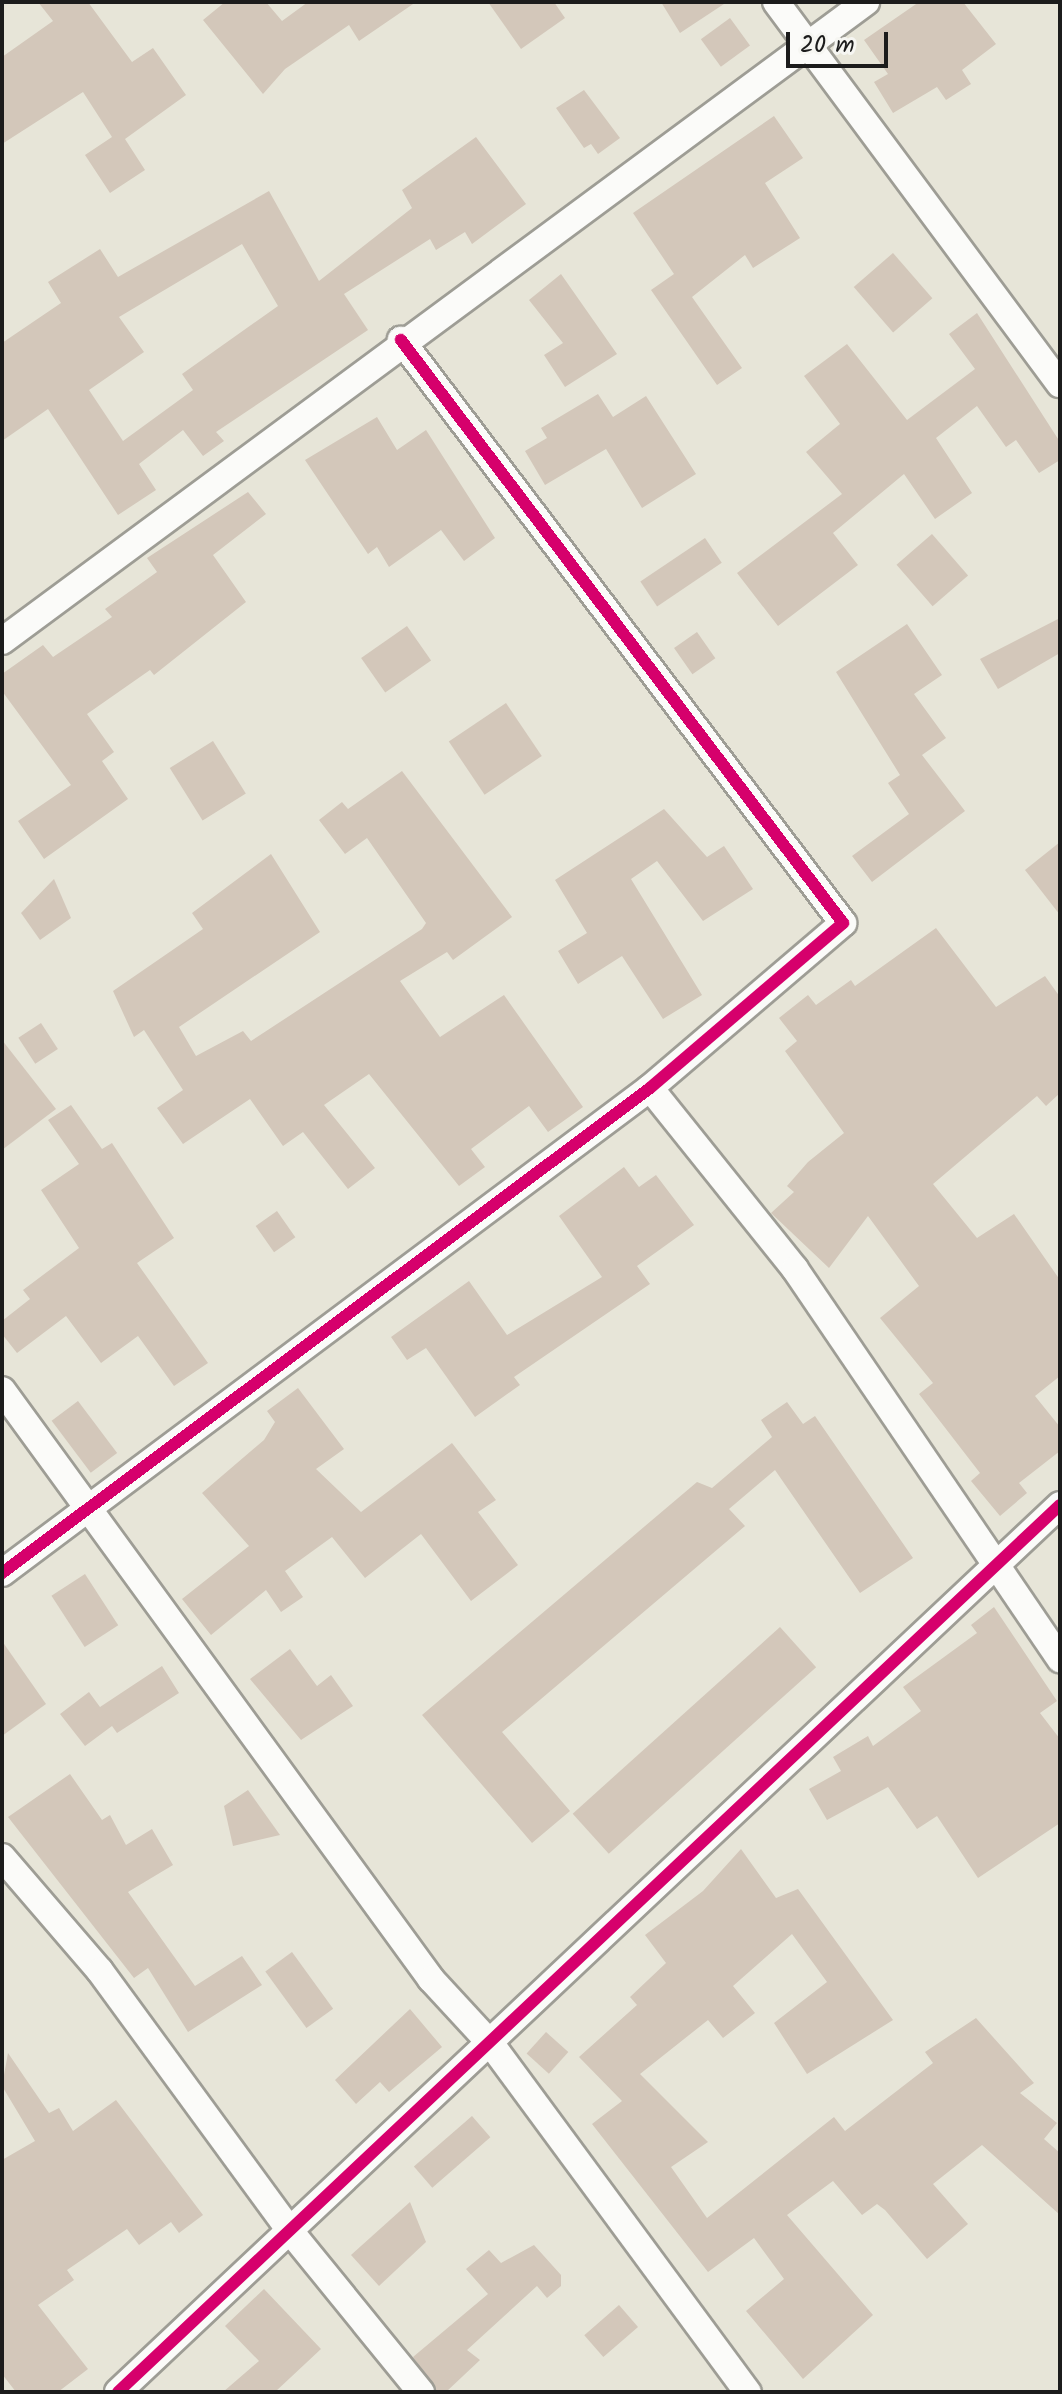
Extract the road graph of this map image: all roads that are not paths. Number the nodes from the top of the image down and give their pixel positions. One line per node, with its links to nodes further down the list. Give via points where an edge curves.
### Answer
1 (776, 2): 3 (street)
2 (866, 2): 3 (street)
3 (808, 43): 4 (street); 5 (street)
4 (401, 340): 6 (street); 7 (street, via 843,923)
5 (1060, 384)
6 (2, 641)
7 (650, 1088): 10 (street); 11 (street, via 795,1269)
8 (2, 1390): 10 (street)
9 (1060, 1505): 11 (street)
10 (91, 1510): 12 (street); 15 (street, via 431,1979)
11 (992, 1567): 13 (street); 15 (street)
12 (2, 1573)
13 (1060, 1659)
14 (2, 1857): 16 (street, via 100,1971)
15 (491, 2044): 16 (street); 19 (street)
16 (290, 2231): 17 (street); 18 (street)
17 (118, 2392)
18 (421, 2392)
19 (748, 2392)

